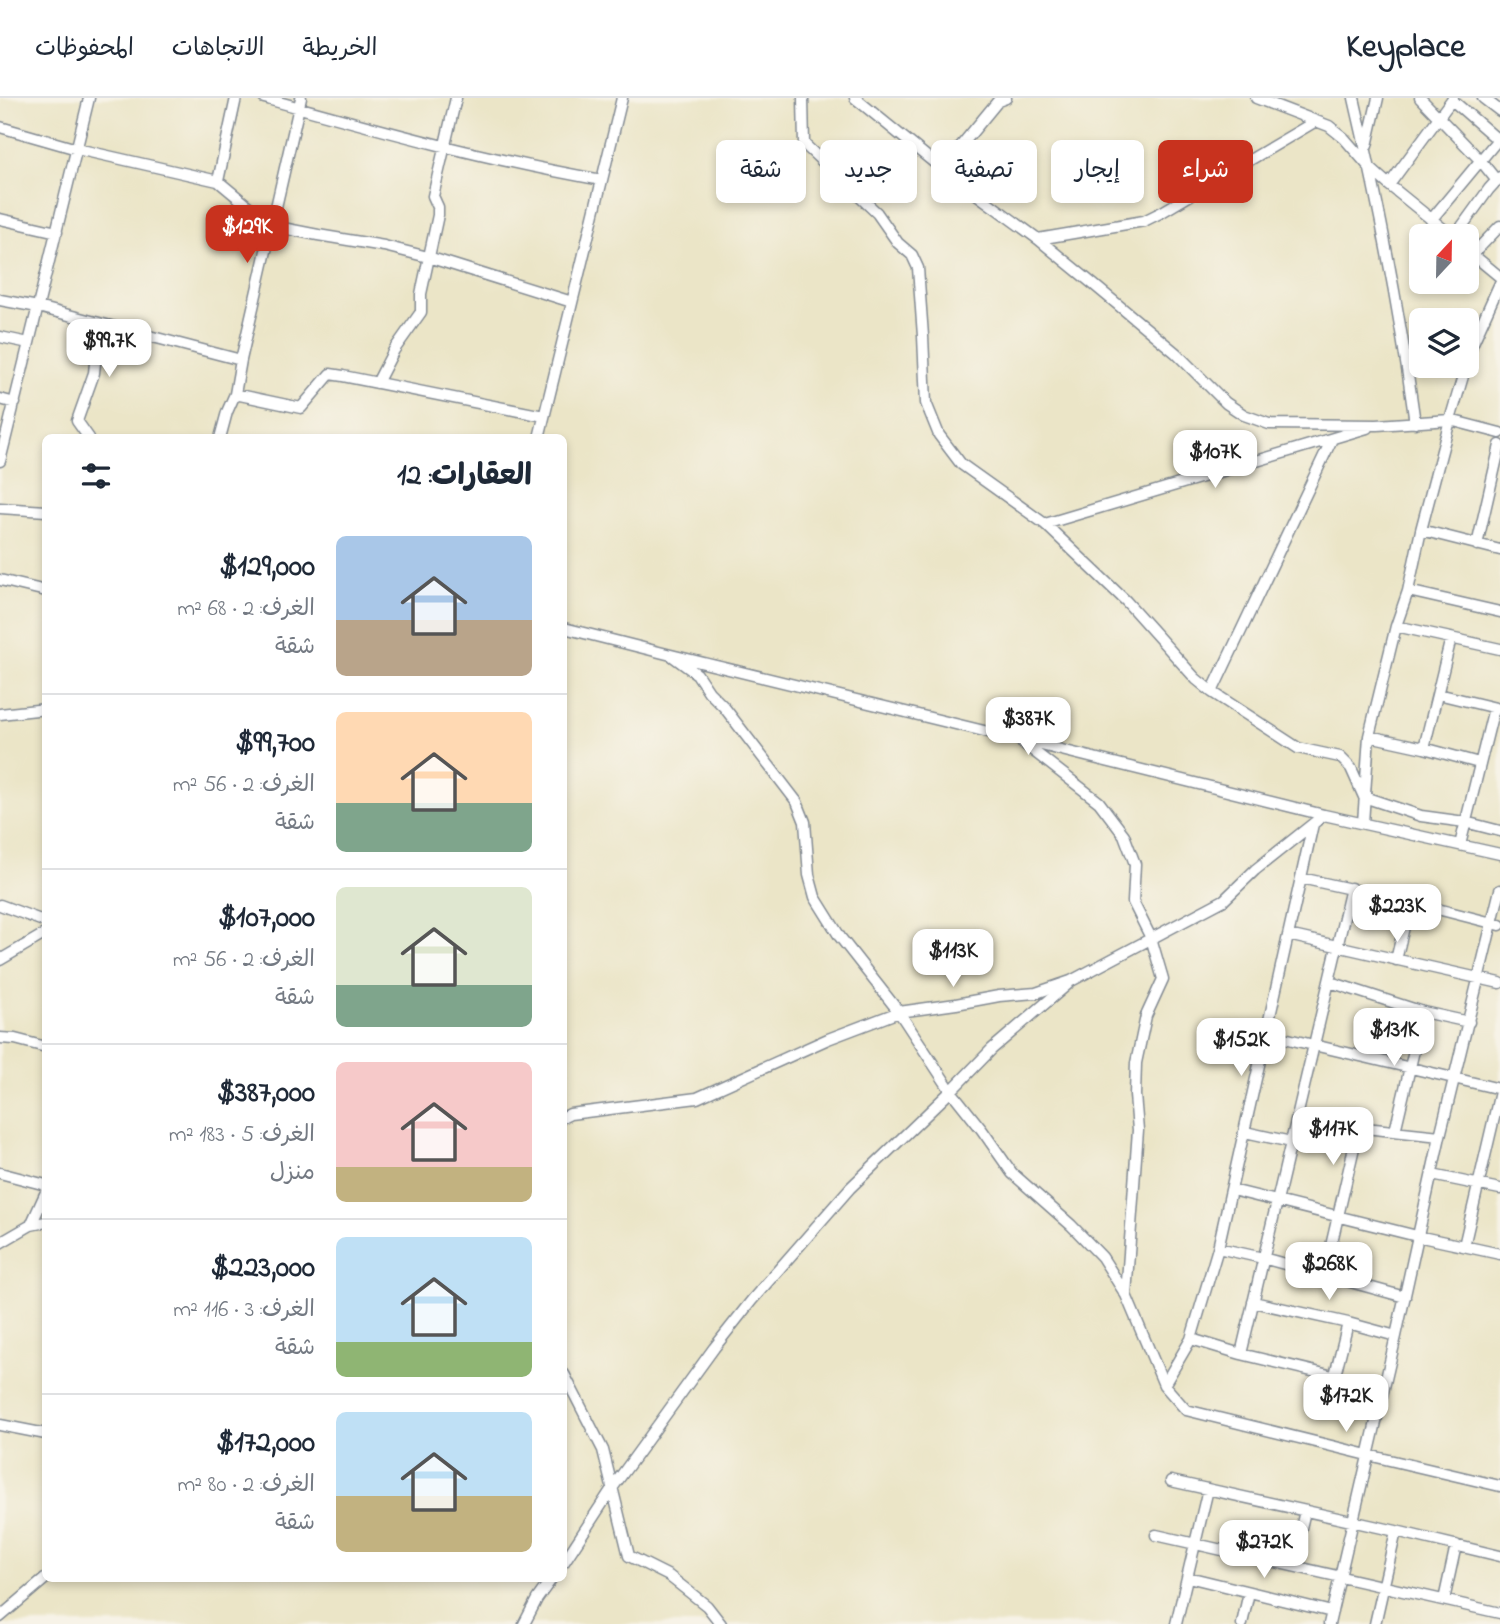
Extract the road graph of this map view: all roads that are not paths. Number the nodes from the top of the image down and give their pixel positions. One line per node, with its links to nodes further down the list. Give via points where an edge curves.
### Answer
1 (89, 98): 23 (street)
2 (236, 98): 30 (street)
3 (264, 98): 15 (street)
4 (456, 98): 22 (street)
5 (622, 98): 29 (street)
6 (803, 98): 73 (street, via 804,144 877,214 918,268 926,403 939,436 961,464)
7 (855, 98): 25 (street)
8 (1006, 98): 21 (street, via 998,101)
9 (1256, 98): 18 (street)
10 (1353, 98): 24 (street)
11 (1378, 98): 24 (street)
12 (1419, 98): 17 (street)
13 (1483, 98): 16 (street)
14 (1452, 99): 17 (street); 20 (street)
15 (300, 103): 22 (street); 37 (street)
16 (1500, 111)
17 (1438, 116): 26 (street); 31 (street)
18 (1316, 121): 27 (street, via 1344,138); 40 (street, via 1144,221)
19 (0, 127): 23 (street)
20 (1499, 138): 26 (street)
21 (966, 140)
22 (444, 147): 29 (street); 42 (street, via 433,196 438,207 436,231)
23 (77, 149): 30 (street); 39 (street)
24 (1366, 150): 27 (street)
25 (931, 160)
26 (1481, 161): 28 (street); 34 (street)
27 (1371, 169): 31 (street); 61 (street)
28 (1498, 179): 36 (street)
29 (602, 180): 47 (street)
30 (218, 181): 37 (street)
31 (1389, 185): 34 (street)
32 (989, 203): 40 (street)
33 (0, 219): 39 (street)
34 (1432, 220): 35 (street)
35 (1437, 224)
36 (1462, 224)
37 (272, 226): 42 (street); 53 (street)
38 (1500, 226): 41 (street)
39 (57, 232): 48 (street)
40 (1038, 239): 62 (street, via 1244,415 1269,424)
41 (1479, 244)
42 (428, 257): 47 (street); 55 (street, via 421,312)
43 (1479, 259): 44 (street)
44 (1500, 277)
45 (1500, 283): 50 (street)
46 (0, 300): 48 (street)
47 (572, 302): 59 (street)
48 (38, 307): 49 (street); 52 (street)
49 (99, 324): 53 (street); 64 (street, via 94,373 77,421)
50 (1479, 330)
51 (0, 337): 52 (street)
52 (29, 343): 58 (street)
53 (241, 360): 56 (street)
54 (1462, 378): 60 (street)
55 (377, 383): 56 (street, via 330,374 301,408); 59 (street)
56 (235, 394): 65 (street)
57 (0, 399): 58 (street)
58 (15, 402): 69 (street)
59 (544, 416): 66 (street)
60 (1450, 420): 61 (street); 63 (street); 74 (street)
61 (1415, 423): 62 (street)
62 (1377, 425): 67 (street)
63 (1500, 433)
64 (86, 434)
65 (221, 434)
66 (540, 434)
67 (1332, 439): 73 (street); 86 (street)
68 (1500, 445): 70 (street)
69 (1, 457)
70 (1495, 490): 75 (street)
71 (0, 508): 72 (street)
72 (42, 511)
73 (1045, 524): 86 (street)
74 (1421, 530): 75 (street); 79 (street)
75 (1477, 545): 76 (street)
76 (1500, 550)
77 (0, 580): 78 (street)
78 (42, 590)
79 (1408, 591): 80 (street); 81 (street)
80 (1500, 612)
81 (1396, 626): 83 (street); 91 (street)
82 (567, 629): 85 (street)
83 (1451, 638): 84 (street); 87 (street)
84 (1500, 649)
85 (671, 656): 92 (street); 120 (street, via 697,674 797,802 806,822 815,897)
86 (1212, 692): 95 (street, via 1298,748 1340,757 1351,768)
87 (1438, 694): 89 (street); 93 (street)
88 (42, 709): 90 (street)
89 (1497, 709): 94 (street)
90 (0, 714)
91 (1369, 736): 93 (street); 95 (street)
92 (1017, 738): 96 (street); 112 (street, via 1099,802 1124,835 1135,864 1133,901)
93 (1424, 748): 94 (street)
94 (1479, 763): 97 (street)
95 (1364, 797): 97 (street, via 1421,816); 98 (street)
96 (1324, 815): 98 (street); 99 (street)
97 (1465, 822): 100 (street); 101 (street)
98 (1363, 823): 101 (street)
99 (1313, 824): 103 (street); 112 (street, via 1224,900)
100 (1500, 831)
101 (1460, 845): 102 (street)
102 (1500, 855)
103 (1301, 877): 104 (street); 111 (street)
104 (1351, 888): 106 (street); 113 (street)
105 (1500, 890): 109 (street)
106 (1410, 902): 109 (street); 115 (street)
107 (0, 905): 108 (street)
108 (42, 921)
109 (1496, 924): 116 (street)
110 (42, 935): 114 (street)
111 (1288, 935): 113 (street); 123 (street)
112 (1151, 938): 117 (street); 153 (street, via 1163,979 1146,1016 1136,1063 1138,1130)
113 (1338, 945): 115 (street); 118 (street)
114 (0, 960)
115 (1396, 960): 116 (street)
116 (1479, 978): 119 (street); 122 (street)
117 (1071, 981): 120 (street, via 1036,993); 130 (street)
118 (1330, 982): 121 (street); 126 (street)
119 (1500, 983)
120 (899, 1012): 130 (street); 131 (street, via 697,1098)
121 (1423, 1012): 122 (street); 127 (street)
122 (1469, 1022): 128 (street)
123 (1267, 1034): 126 (street); 134 (street)
124 (0, 1038): 125 (street)
125 (42, 1046)
126 (1315, 1046): 127 (street); 136 (street)
127 (1410, 1068): 128 (street); 133 (street)
128 (1455, 1077): 129 (street); 135 (street)
129 (1500, 1090): 140 (street)
130 (951, 1091): 153 (street, via 1012,1173 1102,1257); 169 (street, via 850,1188 752,1300)
131 (567, 1116)
132 (1359, 1126): 133 (street); 136 (street, via 1338,1125 1305,1145); 144 (street)
133 (1395, 1131): 135 (street)
134 (1245, 1132): 136 (street); 142 (street)
135 (1440, 1136): 138 (street)
136 (1292, 1142): 143 (street)
137 (0, 1173): 139 (street)
138 (1432, 1175): 140 (street); 146 (street)
139 (42, 1184)
140 (1478, 1184): 141 (street); 148 (street)
141 (1500, 1189)
142 (1232, 1190): 143 (street); 149 (street)
143 (1278, 1202): 144 (street); 151 (street)
144 (1339, 1215): 146 (street); 152 (street)
145 (41, 1224): 147 (street)
146 (1417, 1236): 148 (street); 154 (street)
147 (0, 1243)
148 (1464, 1245): 150 (street)
149 (1218, 1248): 151 (street); 158 (street)
150 (1500, 1254)
151 (1262, 1258): 152 (street); 155 (street)
152 (1324, 1276): 154 (street)
153 (1126, 1296): 162 (street)
154 (1405, 1297): 157 (street)
155 (1253, 1302): 156 (street); 159 (street)
156 (1348, 1323): 157 (street); 160 (street)
157 (1396, 1336): 163 (street)
158 (1191, 1339): 159 (street); 162 (street)
159 (1241, 1353): 160 (street)
160 (1335, 1375): 163 (street)
161 (567, 1380): 169 (street, via 603,1450)
162 (1164, 1385): 166 (street, via 1186,1409)
163 (1383, 1388): 166 (street)
164 (0, 1425): 165 (street)
165 (42, 1433)
166 (1368, 1455): 168 (street); 172 (street)
167 (1171, 1481): 170 (street)
168 (1500, 1486)
169 (613, 1488): 178 (street); 191 (street, via 629,1556 669,1576)
170 (1208, 1489): 171 (street); 175 (street)
171 (1305, 1511): 172 (street); 179 (street)
172 (1353, 1521): 173 (street); 181 (street)
173 (1396, 1531): 176 (street); 184 (street)
174 (1156, 1535): 175 (street)
175 (1195, 1545): 179 (street); 180 (street)
176 (1456, 1545): 177 (street); 186 (street)
177 (1500, 1556)
178 (567, 1557)
179 (1292, 1566): 181 (street)
180 (1188, 1577): 185 (street); 192 (street)
181 (1340, 1577): 184 (street); 189 (street)
182 (42, 1581): 188 (street)
183 (549, 1582): 190 (street)
184 (1384, 1587): 186 (street); 194 (street)
185 (1249, 1592): 189 (street); 193 (street)
186 (1444, 1600): 187 (street)
187 (1500, 1613)
188 (0, 1617)
189 (1331, 1618)
190 (524, 1624)
191 (721, 1624)
192 (1177, 1624)
193 (1242, 1624)
194 (1375, 1624)

